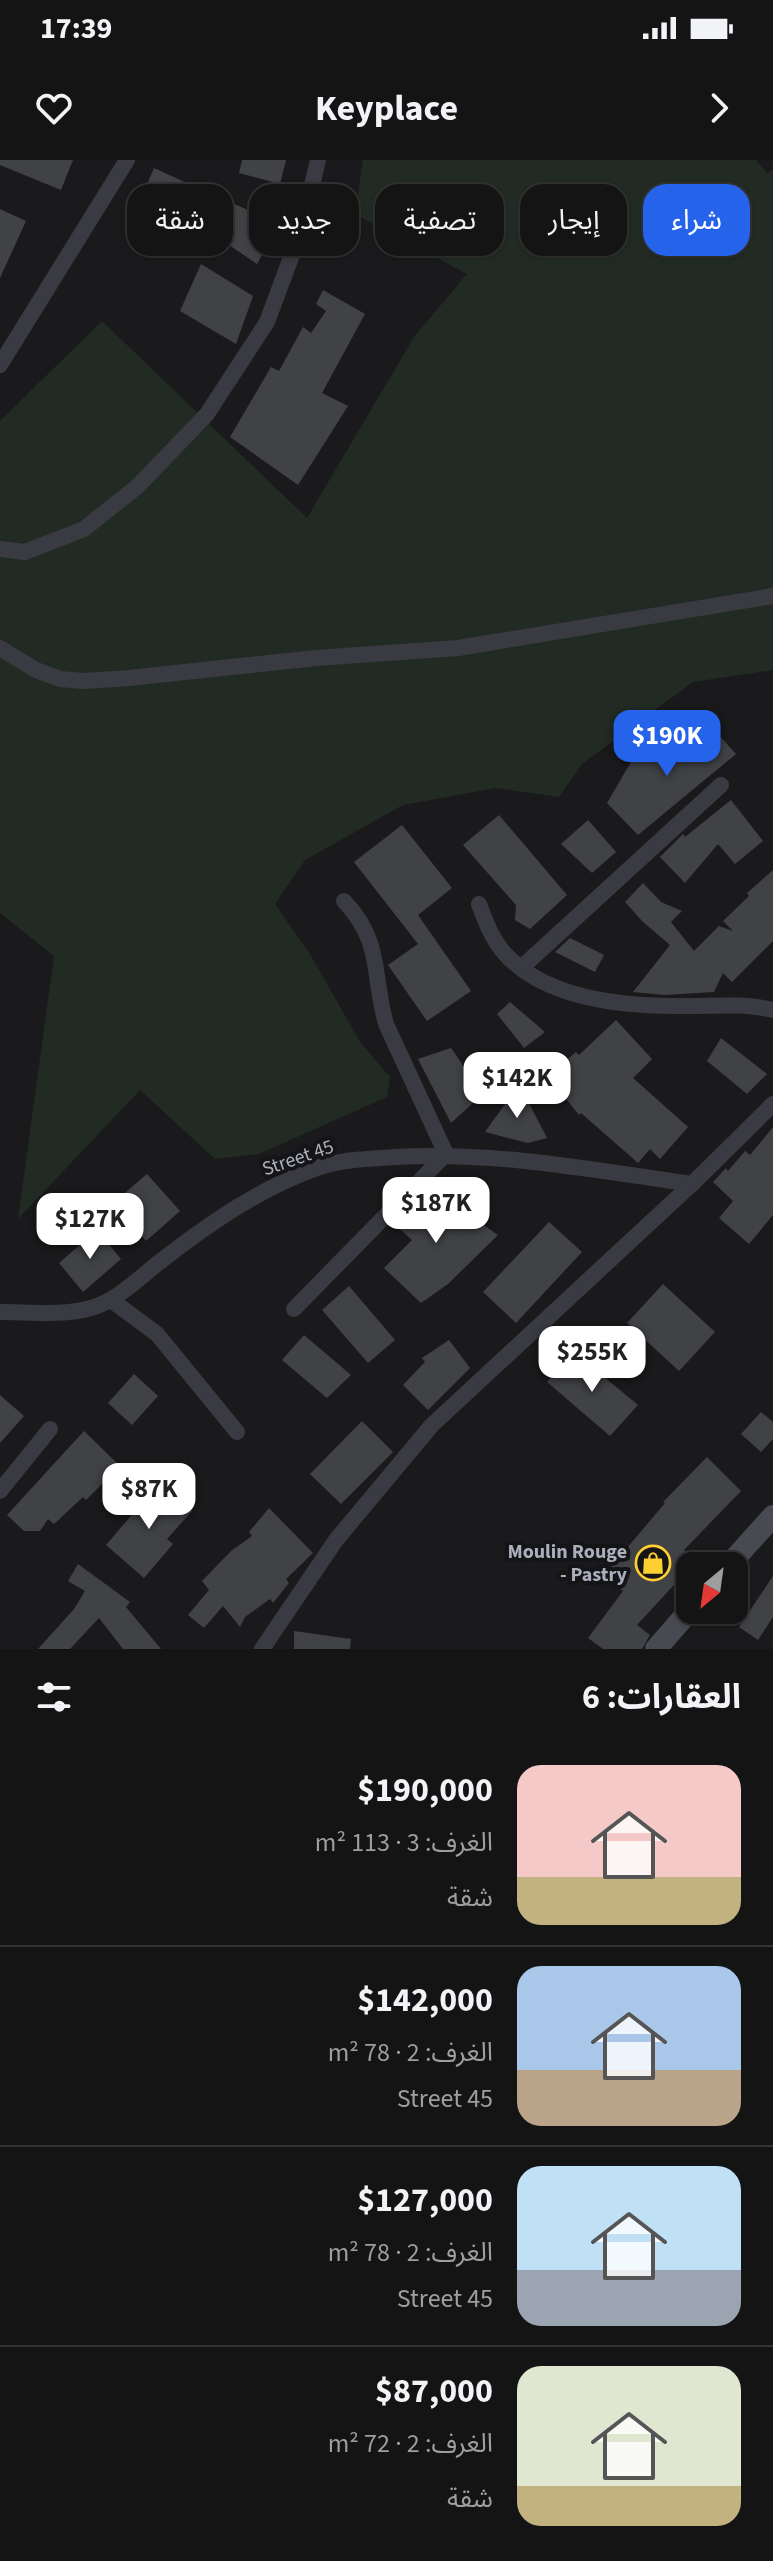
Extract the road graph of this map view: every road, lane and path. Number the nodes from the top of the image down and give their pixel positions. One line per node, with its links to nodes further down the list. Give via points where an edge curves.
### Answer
1 (127, 160): 3 (street)
2 (318, 160): 4 (street, via 302,228 267,322 207,414 138,486 84,529 25,552)
3 (0, 365)
4 (0, 549)
5 (773, 596): 6 (street, via 458,648 129,678 60,679)
6 (0, 648)
7 (721, 785): 10 (street)
8 (344, 901): 13 (street, via 366,928 386,1024)
9 (479, 904): 10 (street, via 496,942)
10 (521, 968): 11 (street, via 588,999 673,1006 749,1004)
11 (773, 1010)
12 (773, 1104): 14 (street)
13 (446, 1154): 14 (street, Street 45); 15 (street, Street 45, via 356,1160 268,1187); 16 (street)
14 (692, 1184): 24 (street, via 432,1425 336,1540)
15 (111, 1300): 17 (street, Street 45, via 72,1312); 19 (street, via 157,1334)
16 (294, 1309)
17 (0, 1312)
18 (50, 1429): 20 (street)
19 (237, 1432)
20 (0, 1491)
21 (773, 1516): 22 (street)
22 (741, 1552)
23 (678, 1624): 25 (street)
24 (262, 1649)
25 (656, 1649)

